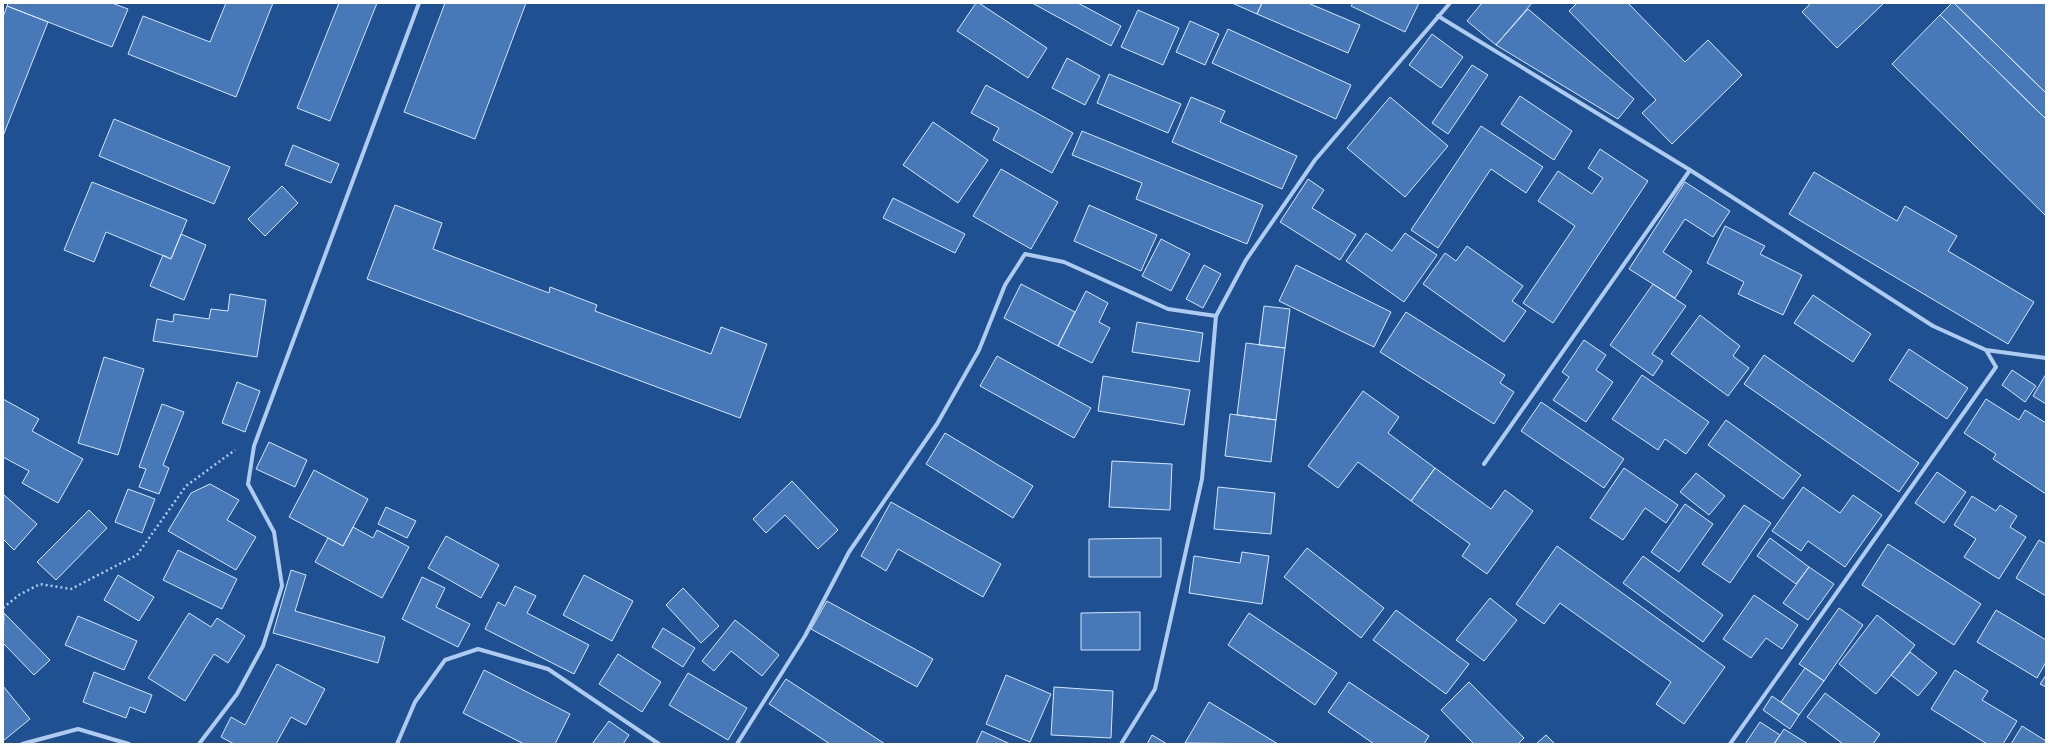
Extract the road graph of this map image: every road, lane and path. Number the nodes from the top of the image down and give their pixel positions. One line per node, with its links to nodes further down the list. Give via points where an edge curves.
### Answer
1 (418, 3): 8 (street)
2 (1450, 3): 3 (street)
3 (1438, 16): 4 (street); 5 (street, via 1315,160 1246,260)
4 (1690, 170): 6 (street, via 1933,326); 9 (street)
5 (1216, 316): 16 (street, via 1168,309 1064,262 1025,254 1005,285 979,350 937,424 849,552 805,636); 17 (street, via 1201,487 1155,689)
6 (1986, 350): 7 (street); 18 (street, via 1996,367)
7 (2046, 358)
8 (254, 446): 10 (path, via 235,450 186,486 137,555 70,590 40,584 19,595); 13 (street, via 248,484 274,532 282,586 263,646 237,694)
9 (1484, 464)
10 (3, 608)
11 (22, 744): 12 (street, via 78,728)
12 (129, 744)
13 (200, 744)
14 (397, 744): 15 (street, via 415,702 446,660 478,649 548,669)
15 (659, 744)
16 (737, 744)
17 (1121, 744)
18 (1730, 744)

